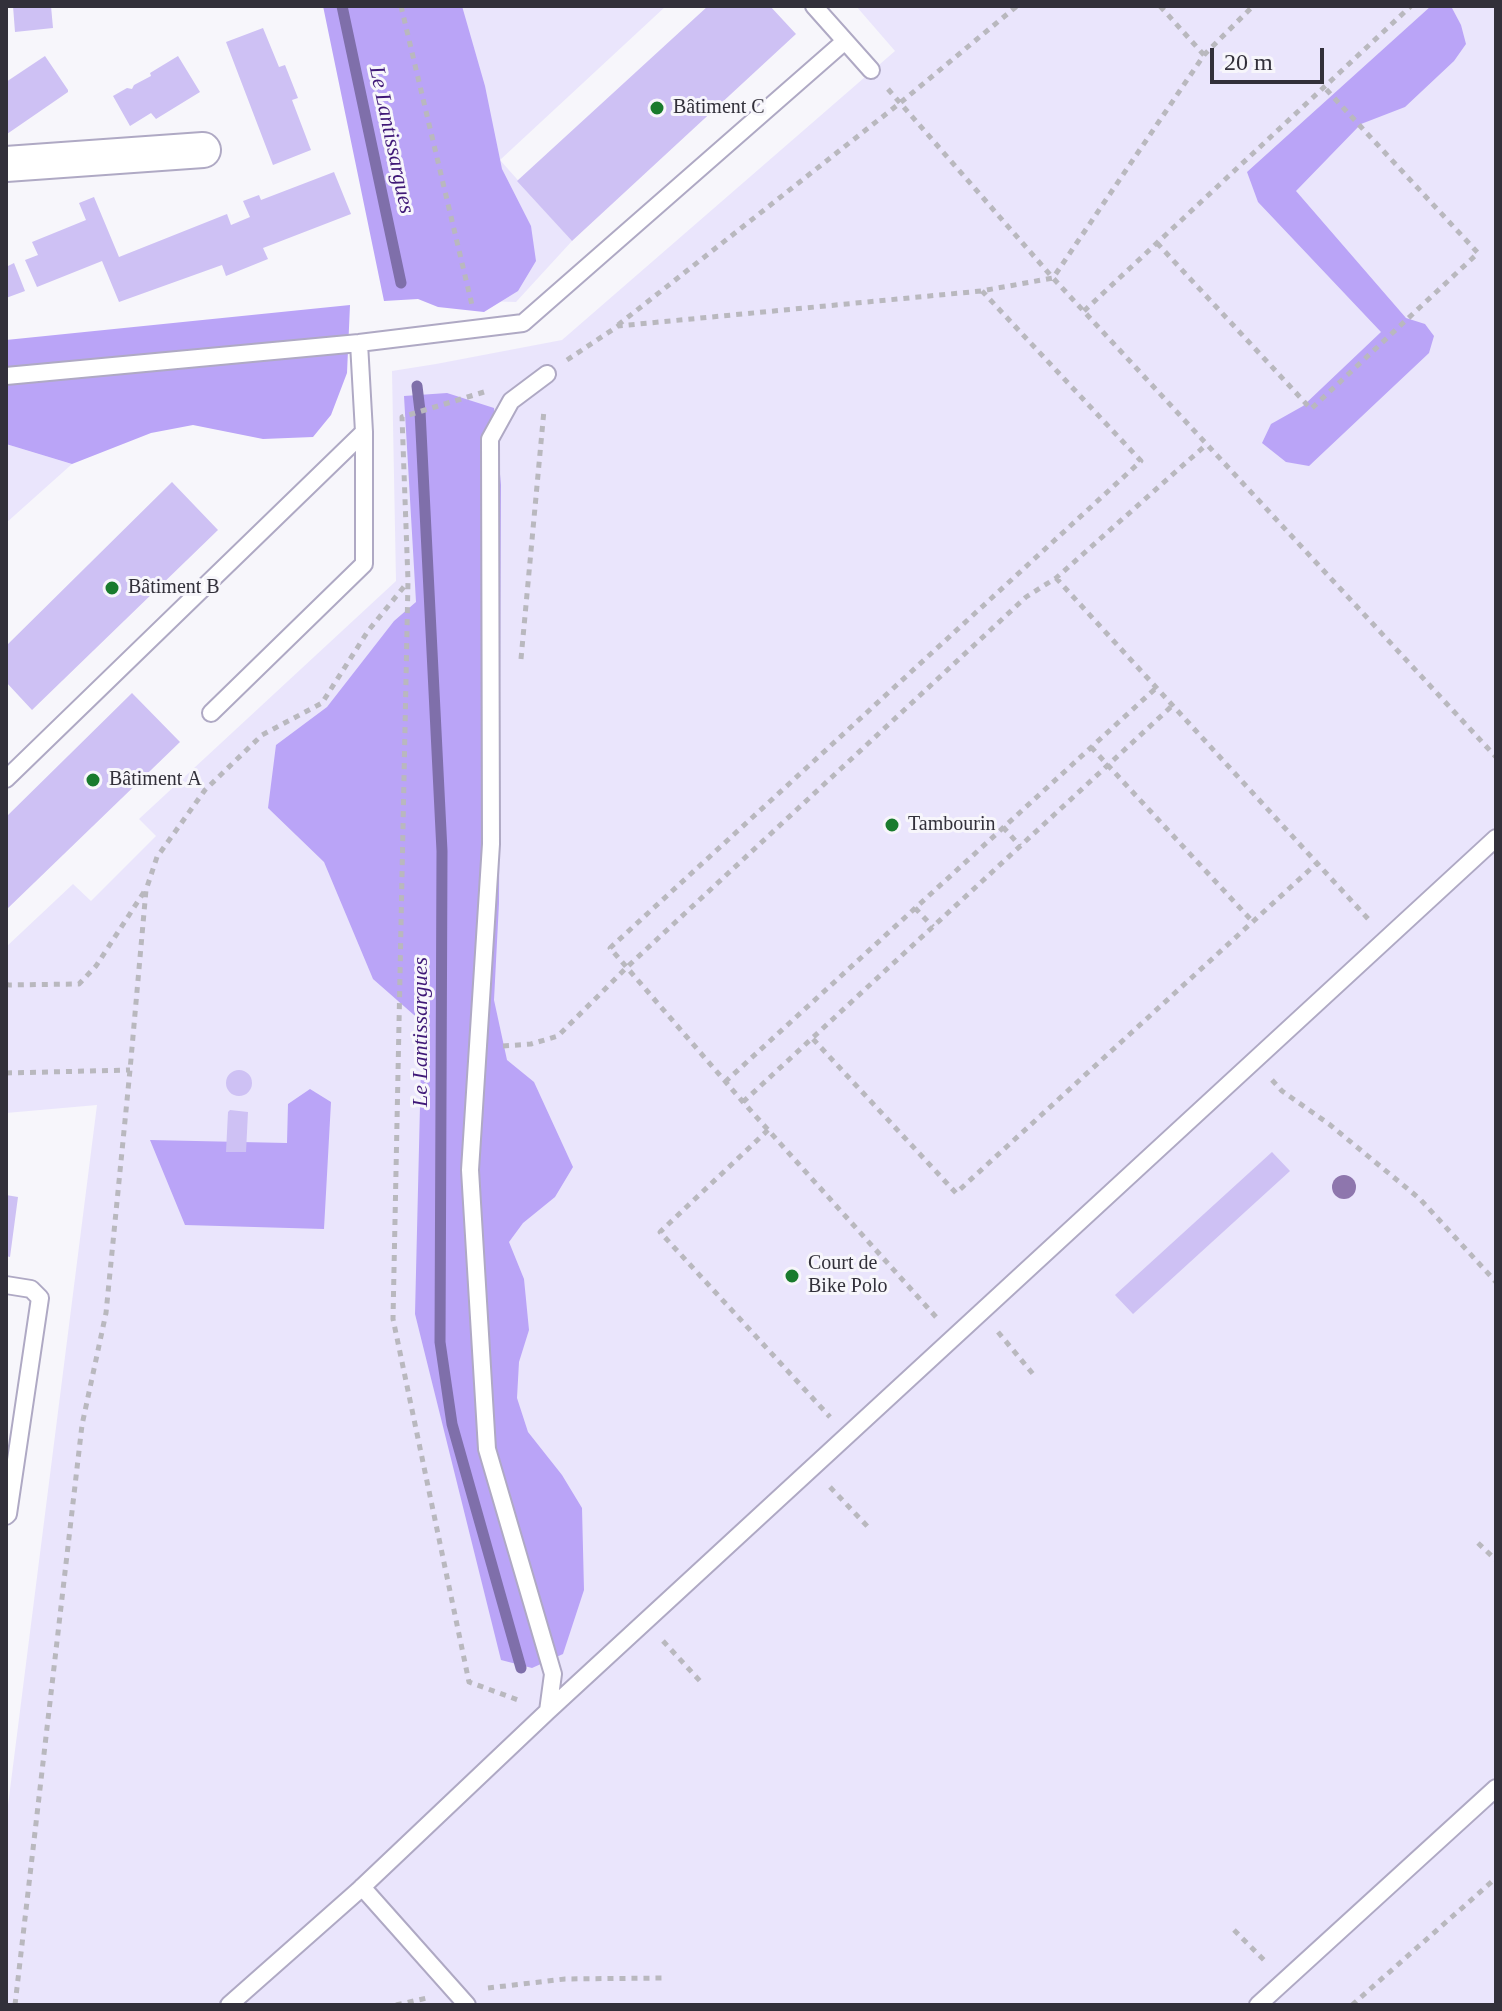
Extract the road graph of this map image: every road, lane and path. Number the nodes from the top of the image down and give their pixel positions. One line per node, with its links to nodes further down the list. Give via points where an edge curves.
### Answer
1 (401, 6): 19 (path)
2 (814, 6): 7 (lane)
3 (1017, 6): 11 (path)
4 (1160, 6): 8 (path)
5 (1411, 6): 10 (path)
6 (1251, 7): 8 (path)
7 (845, 41): 9 (lane); 19 (lane, via 523,323)
8 (1204, 55): 15 (path)
9 (871, 70): 11 (path)
10 (1324, 87): 14 (path); 14 (path, via 1478,253 1311,409)
11 (900, 103): 15 (path); 18 (path)
12 (203, 150): 13 (street)
13 (6, 164)
14 (1157, 243): 17 (path)
15 (1053, 278): 16 (path); 17 (path)
16 (981, 291): 18 (path); 45 (path, via 1141,461 610,948)
17 (1084, 311): 25 (path)
18 (618, 326): 21 (path)
19 (478, 329): 20 (lane)
20 (359, 343): 22 (lane); 24 (lane)
21 (547, 374): 28 (path); 48 (lane, via 511,401 490,439 491,844)
22 (6, 376)
23 (491, 390): 27 (path, via 402,417)
24 (364, 432): 31 (lane, via 364,564); 35 (lane)
25 (1207, 444): 26 (path); 33 (path)
26 (1056, 578): 29 (path); 45 (path, via 1026,597)
27 (408, 581): 40 (path, via 322,703 262,735 205,790 157,857); 68 (path, via 393,1319 469,1682)
28 (520, 666)
29 (1156, 688): 30 (path); 32 (path)
30 (1173, 705): 34 (path); 39 (path)
31 (211, 713)
32 (1091, 747): 34 (path); 36 (path)
33 (1496, 757)
34 (1108, 765): 38 (path); 42 (path)
35 (6, 779)
36 (1003, 827): 38 (path); 41 (path)
37 (1496, 838): 44 (lane)
38 (1020, 846): 43 (path)
39 (1317, 863): 42 (path); 44 (path)
40 (146, 890): 46 (path, via 79,984); 50 (path)
41 (915, 908): 43 (path); 52 (path)
42 (1253, 922): 47 (path, via 956,1193)
43 (933, 927): 47 (path)
44 (1387, 939): 49 (lane)
45 (626, 968): 48 (path, via 558,1036); 52 (path)
46 (6, 984)
47 (813, 1039): 53 (path)
48 (478, 1048): 68 (lane, via 470,1170 487,1449 553,1674)
49 (1254, 1061): 55 (path, via 1282,1091 1420,1199); 57 (lane)
50 (130, 1070): 51 (path); 76 (path, via 106,1313 82,1425)
51 (6, 1073)
52 (725, 1082): 53 (path)
53 (743, 1102): 54 (path)
54 (768, 1130): 58 (path); 60 (path, via 660,1232)
55 (1496, 1282)
56 (6, 1285): 62 (lane, via 31,1289 40,1298)
57 (982, 1311): 58 (lane); 59 (path)
58 (953, 1336): 60 (lane)
59 (1033, 1374)
60 (847, 1435): 61 (lane)
61 (812, 1468): 63 (path); 66 (lane)
62 (6, 1516)
63 (868, 1527)
64 (1478, 1543): 65 (path)
65 (1496, 1560)
66 (645, 1622): 67 (path); 68 (lane)
67 (700, 1681)
68 (548, 1711): 71 (lane)
69 (1496, 1788): 74 (lane)
70 (1496, 1878): 80 (path)
71 (362, 1887): 75 (lane); 77 (lane)
72 (1234, 1930): 74 (path)
73 (662, 1978): 75 (path, via 565,1979)
74 (1284, 1981): 79 (lane)
75 (455, 1991): 78 (lane)
76 (15, 2005)
77 (229, 2005)
78 (467, 2005)
79 (1258, 2005)
80 (1352, 2005)

